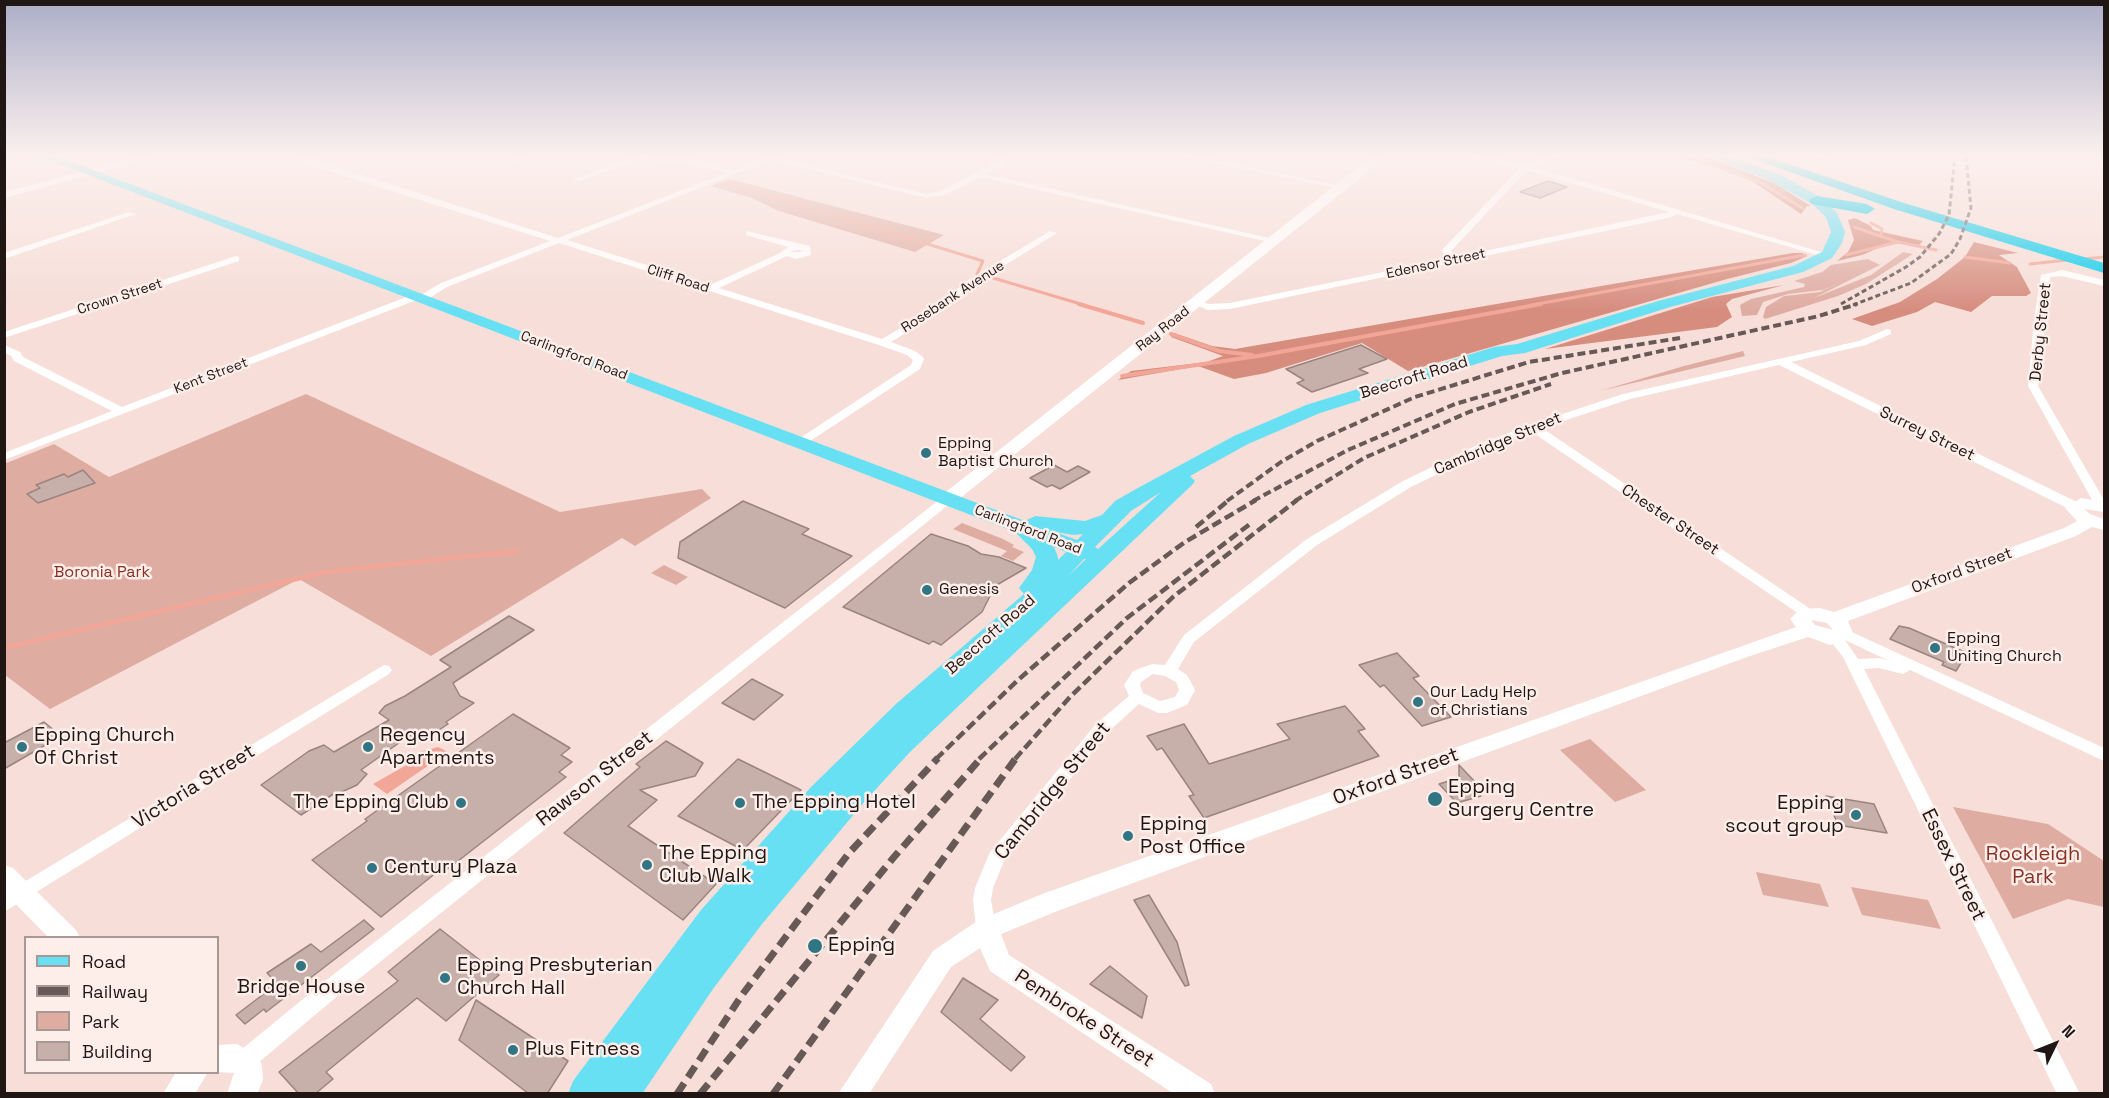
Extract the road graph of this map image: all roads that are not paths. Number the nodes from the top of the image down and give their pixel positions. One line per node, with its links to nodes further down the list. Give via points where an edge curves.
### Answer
1 (184, 207): 29 (main road, Carlingford Road)
2 (450, 207): 21 (street, Cliff Road)
3 (645, 207): 21 (street, Kent Street)
4 (1125, 207): 20 (street)
5 (1315, 207): 20 (street, Ray Road)
6 (1487, 207): 25 (street, via 1448,249 1446,254)
7 (1663, 207): 13 (street)
8 (1823, 207): 15 (main road)
9 (1851, 207): 17 (highway)
10 (1904, 207): 26 (highway)
11 (1932, 207): 16 (highway)
12 (1943, 207): 16 (highway)
13 (1676, 211): 22 (street); 25 (street, Edensor Street, via 1668,216)
14 (132, 214): 23 (street)
15 (1832, 216): 17 (highway, via 1890,218); 22 (main road, via 1838,232)
16 (1971, 220): 26 (highway)
17 (1953, 229): 26 (highway)
18 (1053, 232): 33 (street, Rosebank Avenue)
19 (749, 233): 28 (street, via 799,247)
20 (1274, 240): 30 (street, Ray Road)
21 (558, 242): 28 (street, Cliff Road); 29 (street, Kent Street)
22 (1830, 251): 35 (main road, Beecroft Road, via 1798,269 1664,304)
23 (4, 256)
24 (236, 259): 32 (street, Crown Street)
25 (1454, 260): 30 (street, Edensor Street, via 1220,308)
26 (2089, 265): 27 (street); 44 (street, Derby Street, via 2046,275 2033,386)
27 (2104, 283)
28 (710, 289): 33 (street, Cliff Road)
29 (420, 297): 37 (street, Kent Street); 39 (main road, Carlingford Road)
30 (1196, 303): 41 (street, Ray Road)
31 (1887, 333): 36 (street, Cambridge Street, via 1862,343)
32 (4, 335)
33 (883, 343): 39 (street, Cliff Road, via 911,353 919,363)
34 (4, 348): 37 (street, via 18,359)
35 (1519, 349): 43 (main road, Beecroft Road, via 1500,351 1288,418 1178,472); 46 (main road, Beecroft Road, via 1304,420 1233,453 1188,479)
36 (1780, 361): 38 (street, Cambridge Street, via 1627,396); 42 (street, Surrey Street)
37 (121, 411): 40 (street, Kent Street)
38 (1533, 427): 48 (street, Chester Street); 52 (street, Cambridge Street, via 1407,484 1312,542 1199,630 1182,647)
39 (801, 443): 41 (main road, Carlingford Road)
40 (4, 457)
41 (948, 499): 45 (main road, Carlingford Road); 60 (street, Rawson Street, via 345,977)
42 (2074, 506): 44 (street, via 2075,511)
43 (1115, 514): 45 (main road, via 1106,521 1074,528); 46 (main road, Beecroft Road)
44 (2100, 514): 49 (street, Oxford Street, via 2070,532)
45 (1003, 520): 46 (main road, Carlingford Road); 47 (main road, via 1032,537 1047,557 1041,574)
46 (1091, 554): 47 (main road, Beecroft Road); 65 (main road, Beecroft Road, via 855,793 708,969)
47 (1008, 620): 64 (main road, Beecroft Road, via 882,733 791,828 712,920)
48 (1808, 622): 49 (street, via 1819,635); 58 (street, Oxford Street, via 1740,652)
49 (1837, 630): 50 (street, Essex Street); 54 (street)
50 (1854, 664): 54 (street, via 1900,667); 68 (street, Essex Street)
51 (384, 670): 57 (street, Victoria Street)
52 (1169, 671): 53 (street, via 1152,669 1138,675 1132,686); 53 (street, via 1186,684 1181,701 1158,707)
53 (1137, 697): 58 (street, Cambridge Street, via 1102,728 996,857 982,900)
54 (1992, 704): 55 (street)
55 (2104, 755)
56 (4, 875): 57 (street)
57 (14, 899): 59 (street)
58 (986, 929): 66 (street, Oxford Street, via 942,959); 67 (street, Pembroke Street, via 999,963)
59 (64, 936)
60 (231, 1060): 63 (street, via 249,1072)
61 (192, 1074): 62 (street)
62 (177, 1094)
63 (241, 1094)
64 (586, 1094)
65 (620, 1094)
66 (852, 1094)
67 (1201, 1094)
68 (2069, 1094)

